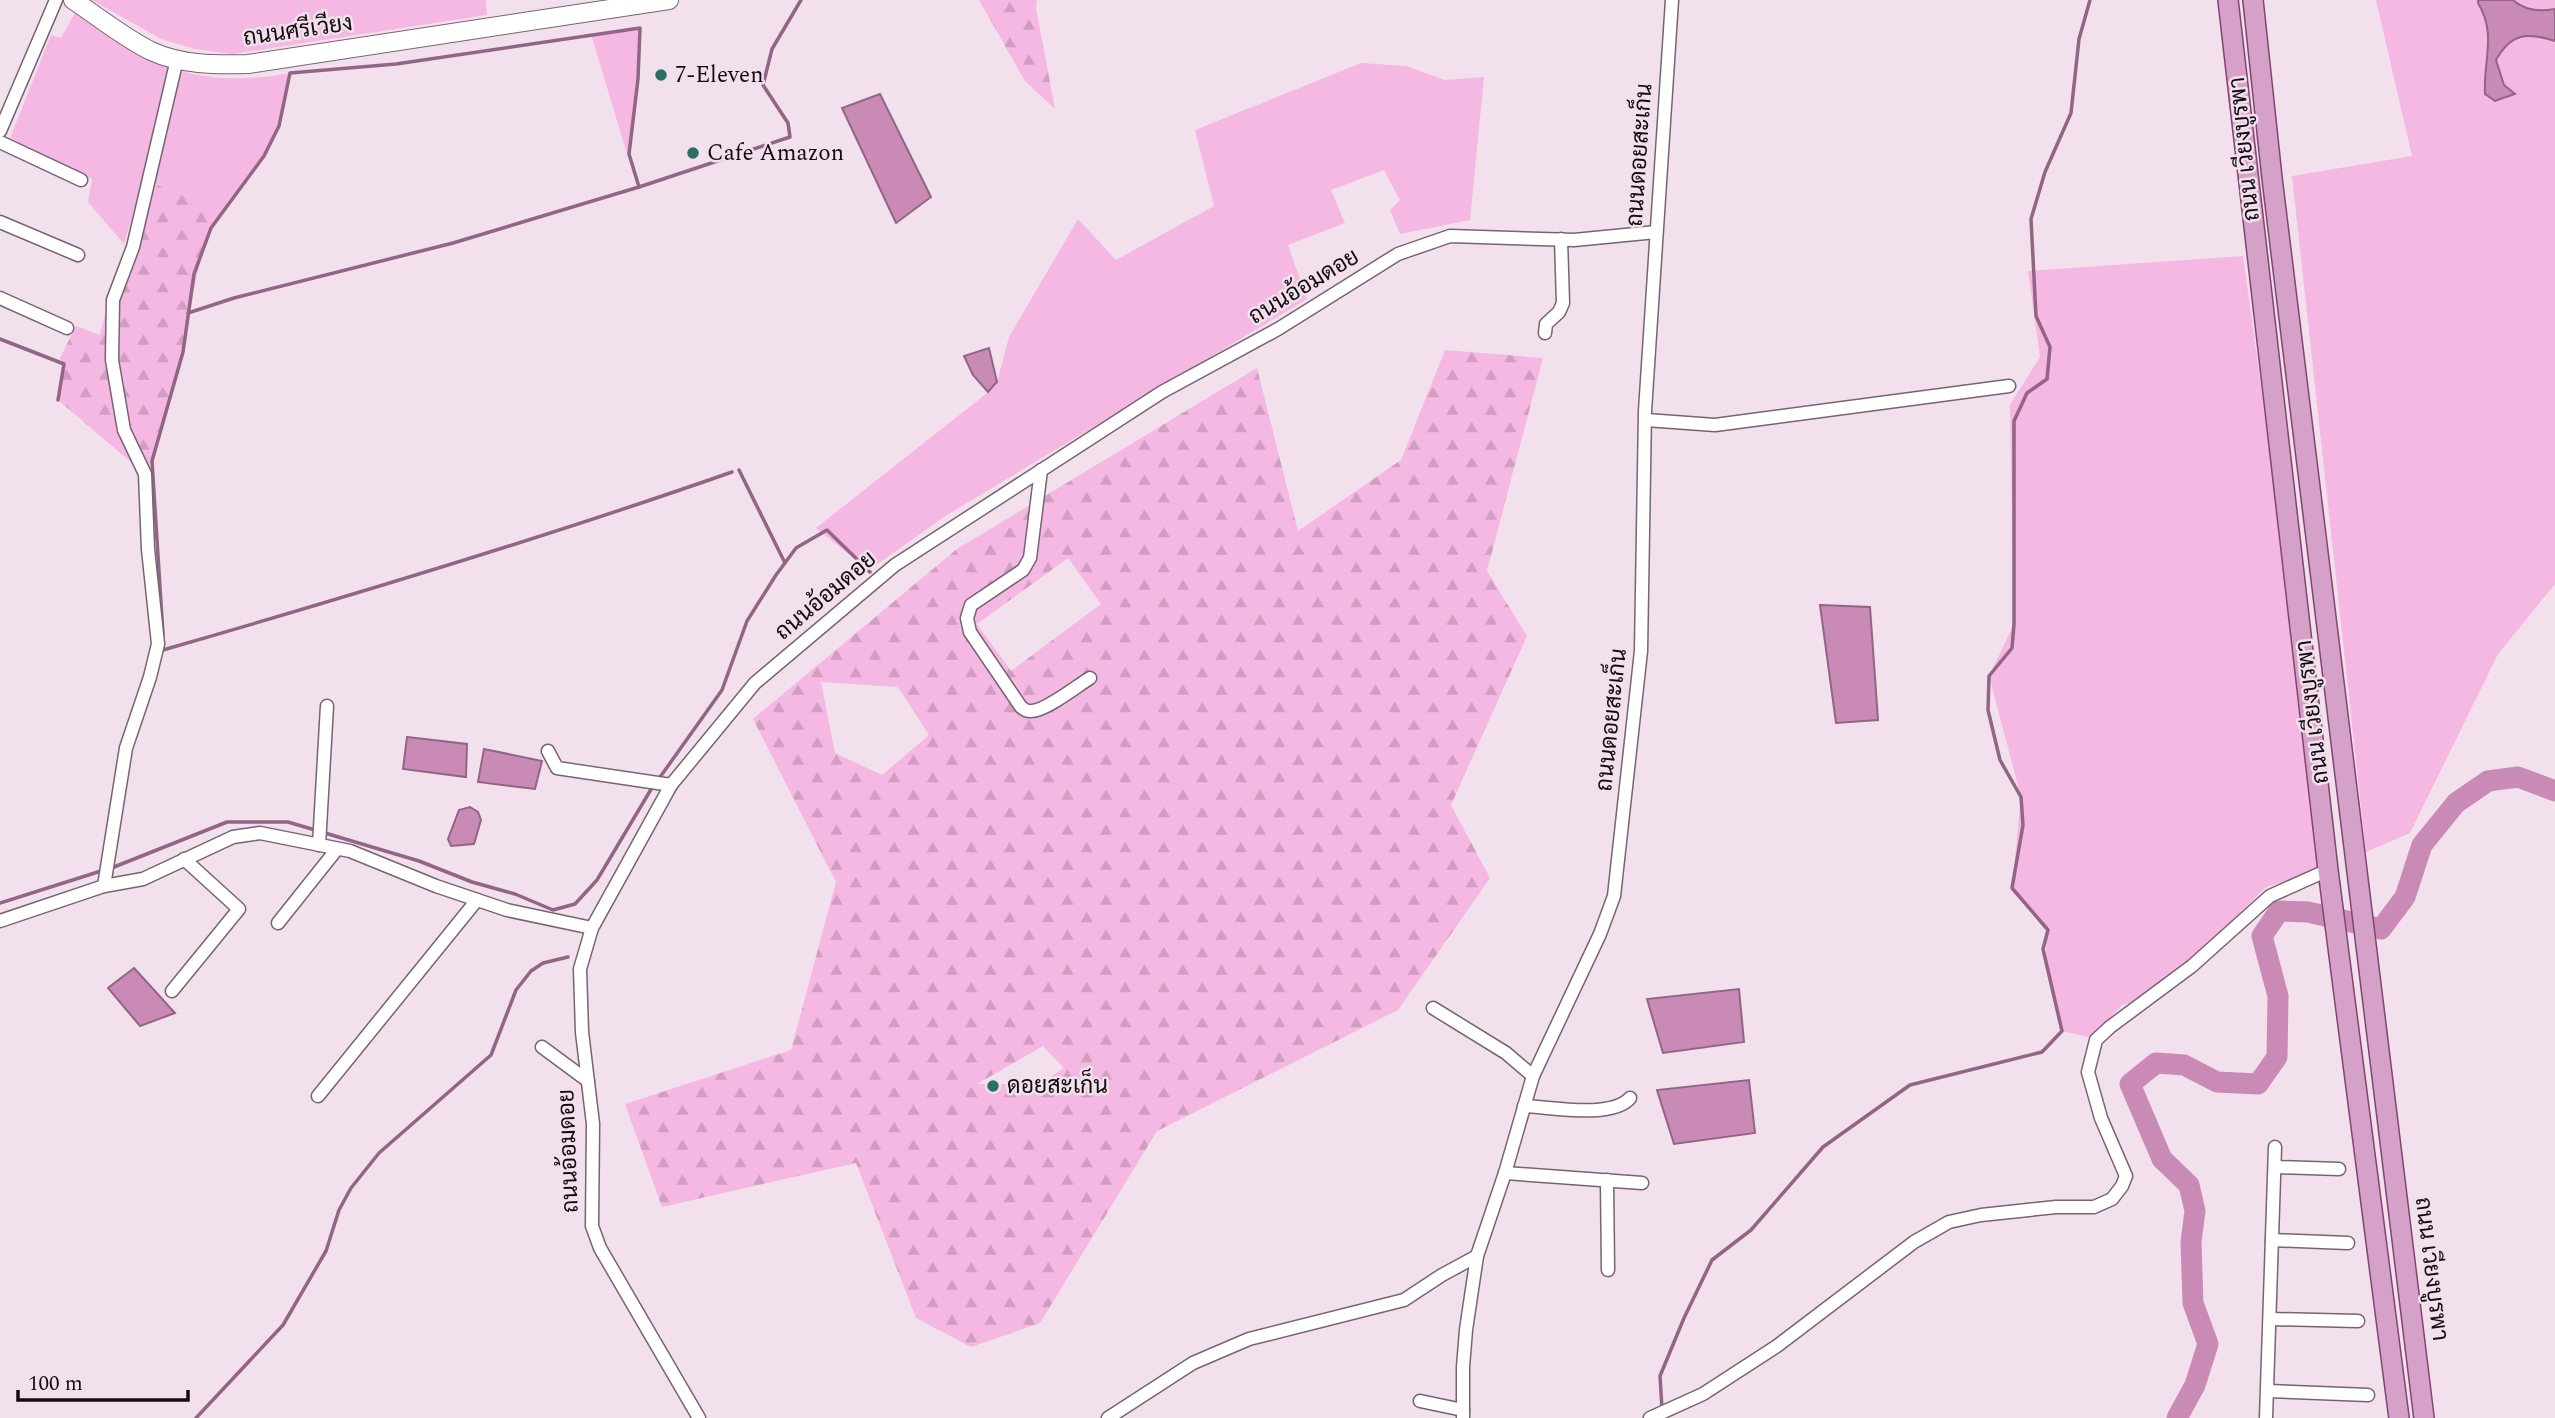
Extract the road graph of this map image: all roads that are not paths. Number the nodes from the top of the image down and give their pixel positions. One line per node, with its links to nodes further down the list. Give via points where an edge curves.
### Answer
1 (57, 0): 8 (street)
2 (73, 0): 7 (main road, ถนนศรีเวียง, via 151,51)
3 (670, 0): 7 (main road, ถนนศรีเวียง, via 248,64)
4 (1672, 0): 12 (street, ถนนดอยสะเก็น)
5 (2228, 0): 22 (main road, ถนน เวียงบูรพา)
6 (2253, 0): 21 (main road, ถนน เวียงบูรพา)
7 (177, 59): 31 (street, via 133,247 113,300 112,360 124,430 145,474 158,644 126,748)
8 (0, 131)
9 (0, 142): 10 (street)
10 (80, 180)
11 (0, 222): 14 (street)
12 (1656, 232): 13 (street, ถนนอ้อมดอย); 19 (street, ถนนดอยสะเก็น)
13 (1561, 239): 17 (street, via 1563,303); 20 (street, ถนนอ้อมดอย, via 1450,236 1398,254 1278,329 1162,392)
14 (78, 255)
15 (0, 298): 16 (street)
16 (67, 328)
17 (1545, 332)
18 (2009, 386): 19 (street, via 1715,425)
19 (1646, 420): 39 (street, ถนนดอยสะเก็น, via 1641,651 1614,897)
20 (1041, 470): 23 (street, via 1030,558 1023,570 971,605 967,618 971,632 1028,712); 26 (street, ถนนอ้อมดอย, via 895,565 755,683)
21 (2312, 498): 22 (main road); 65 (main road, ถนน เวียงบูรพา)
22 (2286, 502): 30 (main road, ถนน เวียงบูรพา)
23 (1090, 678)
24 (327, 706): 27 (street)
25 (548, 751): 26 (street, via 557,768)
26 (671, 785): 35 (street, ถนนอ้อมดอย)
27 (319, 845): 28 (street); 29 (street, via 260,833 233,837)
28 (337, 849): 32 (street); 34 (street)
29 (184, 859): 31 (street, via 143,878); 36 (street, via 239,909)
30 (2328, 870): 62 (street, via 2270,896 2192,966 2096,1040 2088,1072 2101,1118 2126,1176 2112,1199 2094,1207 1981,1214 1949,1222 1913,1242 1714,1388); 64 (main road, ถนน เวียงบูรพา)
31 (104, 886): 33 (street)
32 (477, 900): 35 (street); 41 (street)
33 (0, 921)
34 (278, 923)
35 (592, 928): 40 (street, ถนนอ้อมดอย, via 580,970)
36 (172, 991)
37 (1433, 1008): 39 (street, via 1506,1053)
38 (542, 1047): 40 (street)
39 (1533, 1076): 43 (street, ถนนดอยสะเก็น)
40 (588, 1081): 60 (street, ถนนอ้อมดอย, via 593,1124 592,1226 600,1248)
41 (317, 1096)
42 (1630, 1098): 43 (street, via 1621,1106 1602,1110)
43 (1524, 1106): 47 (street, ถนนดอยสะเก็น)
44 (2275, 1147): 45 (street)
45 (2274, 1167): 46 (street); 50 (street)
46 (2339, 1169)
47 (1505, 1173): 48 (street); 52 (street, ถนนดอยสะเก็น)
48 (1607, 1180): 49 (street); 53 (street)
49 (1642, 1183)
50 (2273, 1240): 51 (street); 54 (street)
51 (2348, 1243)
52 (1477, 1256): 59 (street, ถนนดอยสะเก็น, via 1466,1330); 61 (street, via 1404,1300 1249,1339 1193,1363)
53 (1608, 1270)
54 (2270, 1319): 55 (street); 56 (street)
55 (2358, 1321)
56 (2268, 1391): 57 (street); 63 (street)
57 (2368, 1395)
58 (1420, 1401): 59 (street)
59 (1463, 1414)
60 (699, 1418)
61 (1108, 1418)
62 (1650, 1418)
63 (2266, 1418)
64 (2399, 1418)
65 (2424, 1418)

